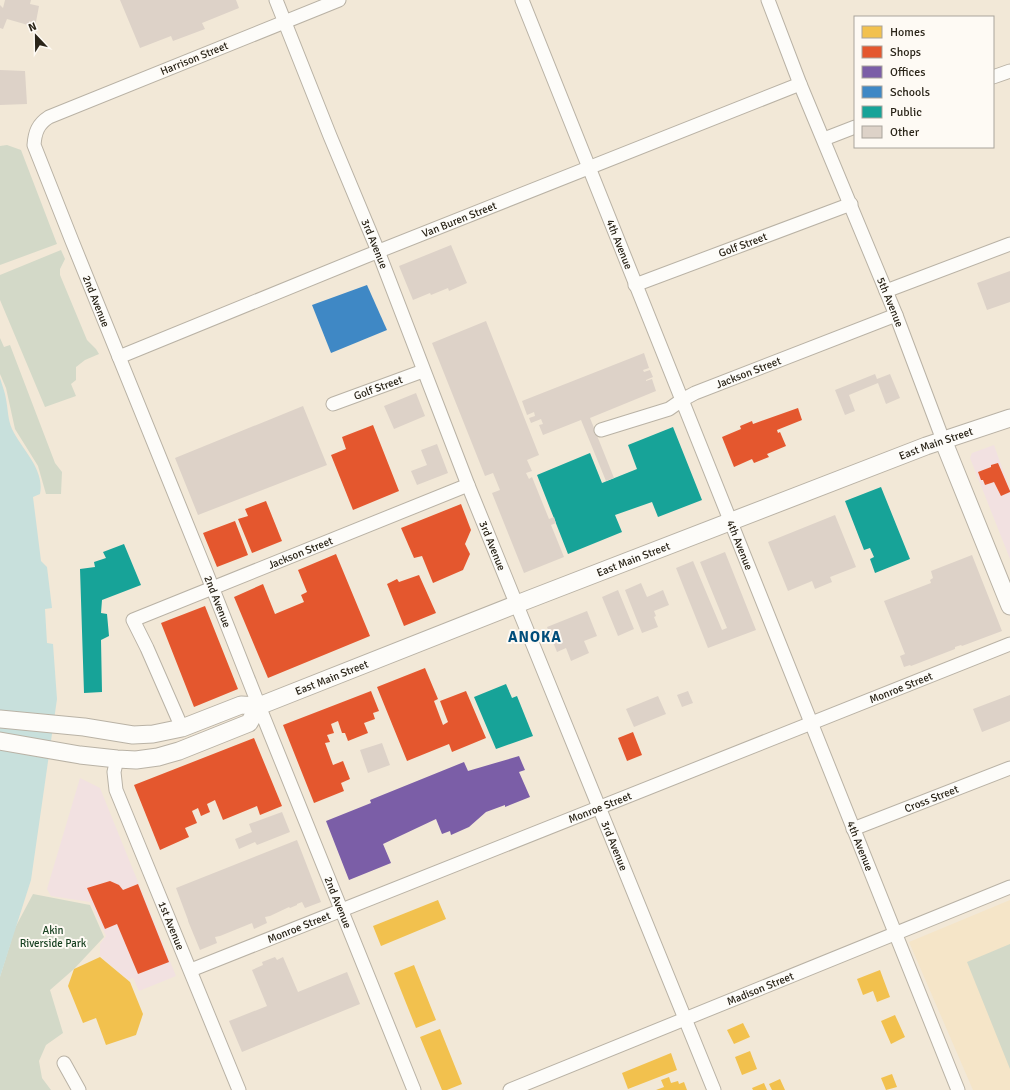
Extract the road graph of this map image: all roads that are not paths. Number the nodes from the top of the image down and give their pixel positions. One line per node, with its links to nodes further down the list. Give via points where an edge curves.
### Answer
1 (276, 0): 5 (street, 3rd Avenue)
2 (339, 0): 5 (street, Harrison Street)
3 (522, 0): 12 (street, 4th Avenue)
4 (768, 0): 8 (street, 5th Avenue)
5 (285, 22): 9 (street, Harrison Street); 15 (street, 3rd Avenue)
6 (1010, 71): 7 (street)
7 (994, 77)
8 (800, 84): 11 (street, 5th Avenue); 12 (street, Van Buren Street)
9 (49, 117): 19 (street, 2nd Avenue, via 36,132 34,145)
10 (854, 127): 11 (street)
11 (824, 139): 13 (street, 5th Avenue)
12 (588, 168): 15 (street, Van Buren Street); 16 (street, 4th Avenue)
13 (851, 204): 16 (street, Golf Street); 17 (street, 5th Avenue)
14 (1010, 244): 17 (street)
15 (378, 252): 19 (street, Van Buren Street); 20 (street, 3rd Avenue)
16 (635, 285): 21 (street, 4th Avenue)
17 (886, 291): 18 (street, 5th Avenue)
18 (896, 315): 21 (street, Jackson Street, via 694,393); 25 (street, 5th Avenue)
19 (119, 357): 28 (street, 2nd Avenue)
20 (423, 371): 22 (street, Golf Street); 26 (street, 3rd Avenue)
21 (682, 400): 24 (street, Jackson Street, via 669,409); 27 (street, 4th Avenue)
22 (333, 404)
23 (1010, 418): 25 (main road, East Main Street)
24 (601, 430)
25 (943, 440): 27 (main road, East Main Street); 29 (main road, 5th Avenue)
26 (468, 485): 28 (street, Jackson Street); 30 (street, 3rd Avenue)
27 (730, 522): 30 (main road, East Main Street); 34 (street, 4th Avenue)
28 (213, 588): 32 (street, 2nd Avenue); 35 (street, Jackson Street, via 133,620)
29 (1009, 602)
30 (517, 604): 32 (main road, East Main Street); 39 (street, 3rd Avenue)
31 (1010, 644): 34 (street, Monroe Street)
32 (259, 706): 35 (main road, East Main Street, via 241,705); 37 (main road, via 249,723 180,751 136,760); 42 (street, 2nd Avenue)
33 (0, 719): 35 (main road, East Main Street, via 133,735)
34 (810, 724): 39 (street, Monroe Street); 40 (street, 4th Avenue)
35 (182, 728)
36 (0, 741): 37 (main road)
37 (117, 759): 44 (street, 1st Avenue, via 114,772 116,790)
38 (1010, 768): 40 (street, Cross Street)
39 (598, 808): 42 (street, Monroe Street); 45 (street, 3rd Avenue)
40 (853, 829): 43 (street, 4th Avenue)
41 (1010, 887): 43 (street, Madison Street)
42 (342, 910): 44 (street, Monroe Street); 49 (street, 2nd Avenue)
43 (895, 933): 45 (street, Madison Street); 52 (street, 4th Avenue)
44 (190, 970): 48 (street, 1st Avenue)
45 (686, 1019): 50 (street, Madison Street); 51 (street, 3rd Avenue)
46 (64, 1063): 47 (street)
47 (79, 1090)
48 (239, 1090)
49 (414, 1090)
50 (510, 1090)
51 (714, 1090)
52 (958, 1090)

